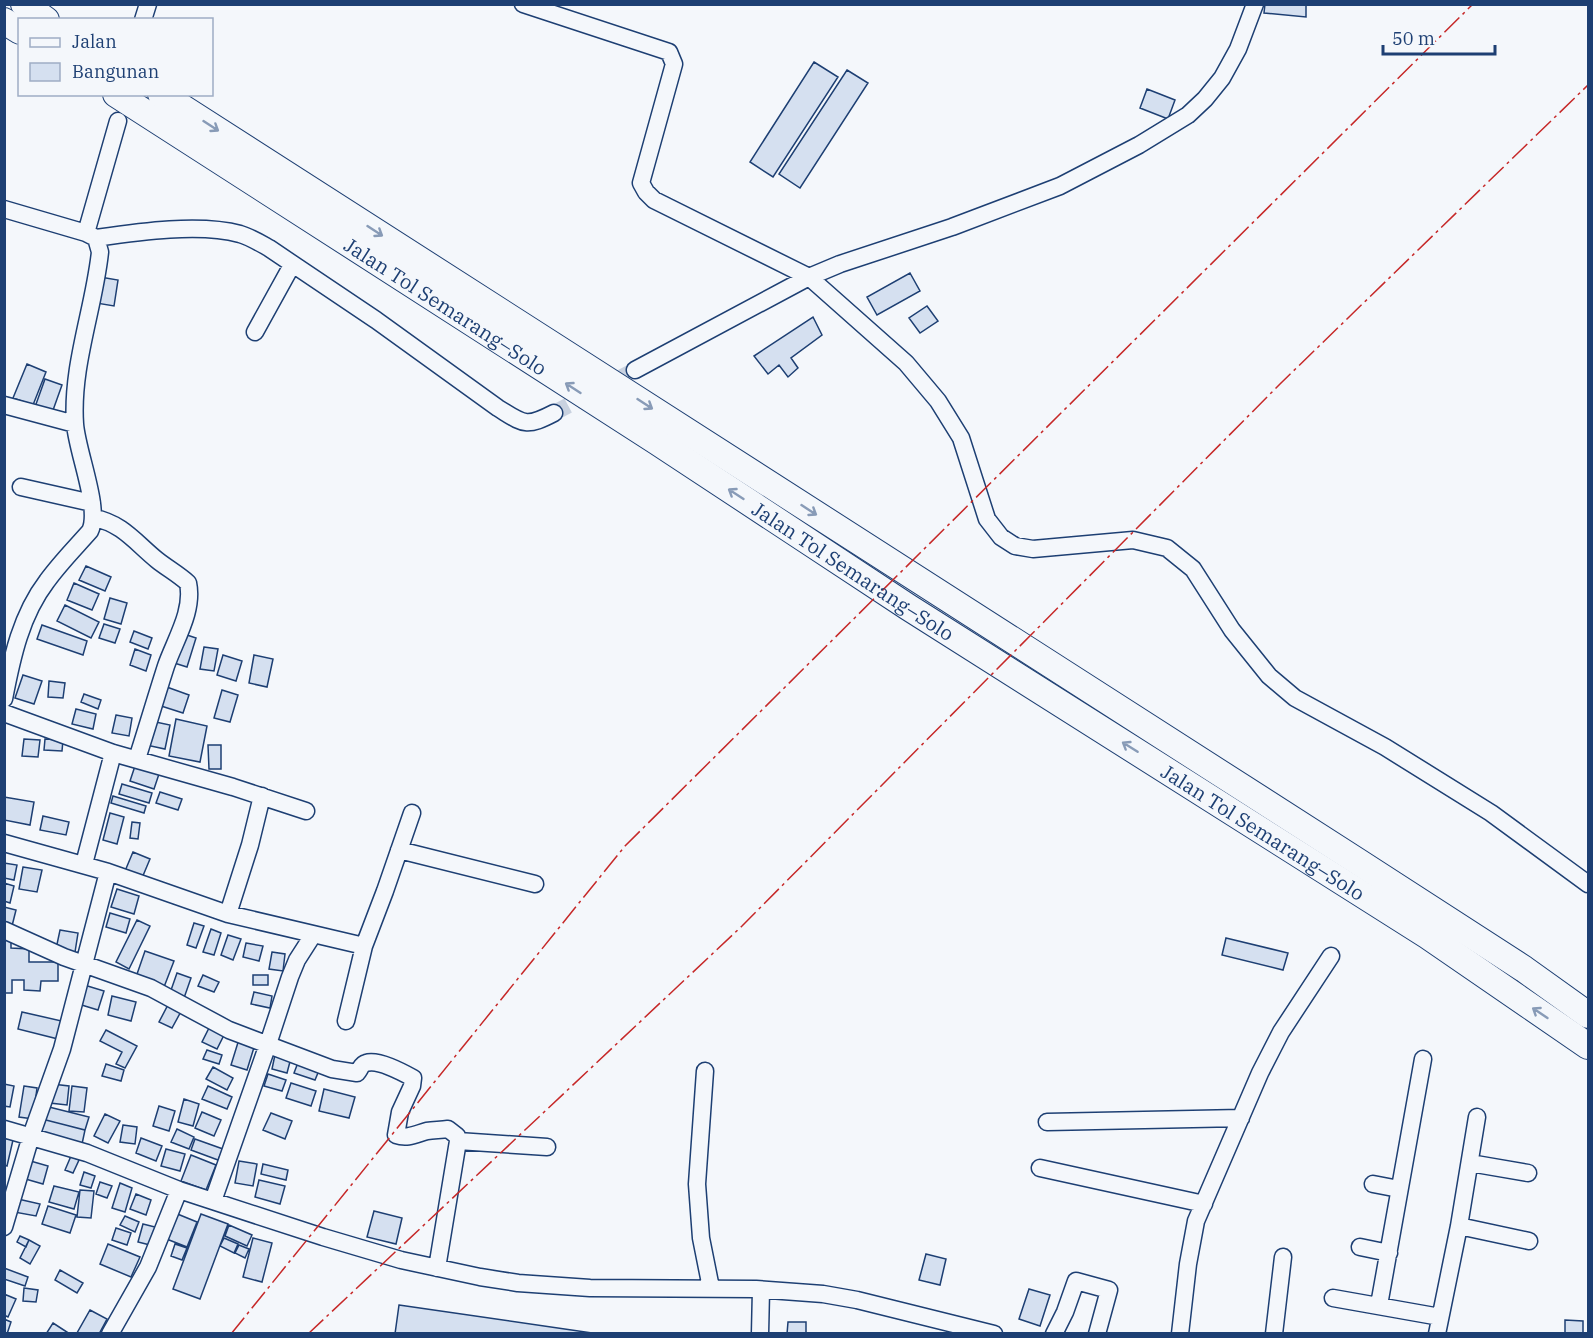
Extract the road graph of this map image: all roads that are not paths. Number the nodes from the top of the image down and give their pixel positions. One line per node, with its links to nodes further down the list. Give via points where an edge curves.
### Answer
1 (24, 4): 4 (highway)
2 (523, 4): 13 (street, via 669,52 674,64 641,183 646,192 654,200)
3 (1255, 4): 13 (street, via 1238,50 1222,78 1188,115 1172,125 1060,186)
4 (43, 18)
5 (4, 21): 6 (highway)
6 (18, 30)
7 (119, 96): 43 (highway, Jalan Tol Semarang–Solo, one-way to 7, via 1428,936 908,607)
8 (164, 96): 40 (highway, Jalan Tol Semarang–Solo, one-way to 40, via 1357,861)
9 (118, 120): 11 (street)
10 (4, 209): 11 (street)
11 (91, 236): 12 (street, via 192,230 228,232 251,238); 18 (street, via 100,252 99,267 75,395)
12 (292, 265): 14 (street); 17 (street, via 524,423)
13 (809, 277): 15 (street); 33 (street, via 906,363 938,401 961,438 987,519 1001,537 1016,546 1033,549 1133,540 1167,548 1193,569 1232,630 1269,676 1295,698 1385,747 1491,813)
14 (255, 332)
15 (635, 370)
16 (4, 405): 18 (street)
17 (554, 413)
18 (75, 424): 20 (street)
19 (21, 487): 20 (street)
20 (93, 510): 21 (street, via 90,531 34,602 13,654); 24 (street, via 188,583 190,592 185,619)
21 (4, 699)
22 (4, 713): 23 (street)
23 (113, 753): 24 (street); 30 (street)
24 (137, 759): 25 (street)
25 (262, 796): 26 (street); 34 (street)
26 (306, 811)
27 (412, 813): 29 (street)
28 (4, 843): 30 (street)
29 (399, 850): 32 (street); 37 (street)
30 (84, 864): 31 (street)
31 (108, 872): 34 (street); 39 (street)
32 (535, 884)
33 (1588, 884)
34 (228, 914): 36 (street)
35 (4, 930): 39 (street)
36 (313, 935): 37 (street); 42 (street, via 297,960)
37 (364, 946): 41 (street)
38 (1331, 956): 47 (street, via 1281,1032)
39 (83, 963): 42 (street, via 151,988 229,1030); 50 (street, via 62,1049)
40 (1588, 1015)
41 (346, 1021)
42 (268, 1044): 51 (street, via 348,1073 357,1073 368,1062 413,1078 396,1135 448,1130 453,1131); 59 (street)
43 (1588, 1046)
44 (1423, 1059): 57 (street)
45 (705, 1071): 68 (street, via 698,1184 701,1238)
46 (1477, 1117): 53 (street)
47 (1241, 1118): 48 (street); 60 (street)
48 (1047, 1122)
49 (4, 1129): 50 (street)
50 (31, 1136): 58 (street, via 87,1153); 62 (street)
51 (458, 1141): 52 (street); 67 (street)
52 (547, 1147)
53 (1470, 1163): 55 (street); 61 (street)
54 (1040, 1168): 60 (street)
55 (1528, 1173)
56 (1373, 1184): 57 (street)
57 (1399, 1189): 65 (street)
58 (179, 1190): 59 (street); 74 (street, via 148,1267)
59 (213, 1201): 67 (street, via 366,1250)
60 (1204, 1204): 79 (street, via 1191,1238)
61 (1459, 1226): 63 (street); 72 (street)
62 (4, 1227)
63 (1529, 1241)
64 (1360, 1247): 65 (street)
65 (1389, 1253): 71 (street)
66 (1283, 1257): 80 (street)
67 (437, 1268): 68 (street, via 547,1285)
68 (711, 1288): 69 (street)
69 (761, 1290): 73 (street, via 857,1300); 75 (street)
70 (1334, 1298): 71 (street)
71 (1379, 1305): 72 (street)
72 (1439, 1325)
73 (944, 1328): 76 (street)
74 (110, 1334)
75 (760, 1334)
76 (994, 1334)
77 (1054, 1334): 78 (street, via 1076,1281 1109,1290)
78 (1097, 1334)
79 (1180, 1334)
80 (1274, 1334)

